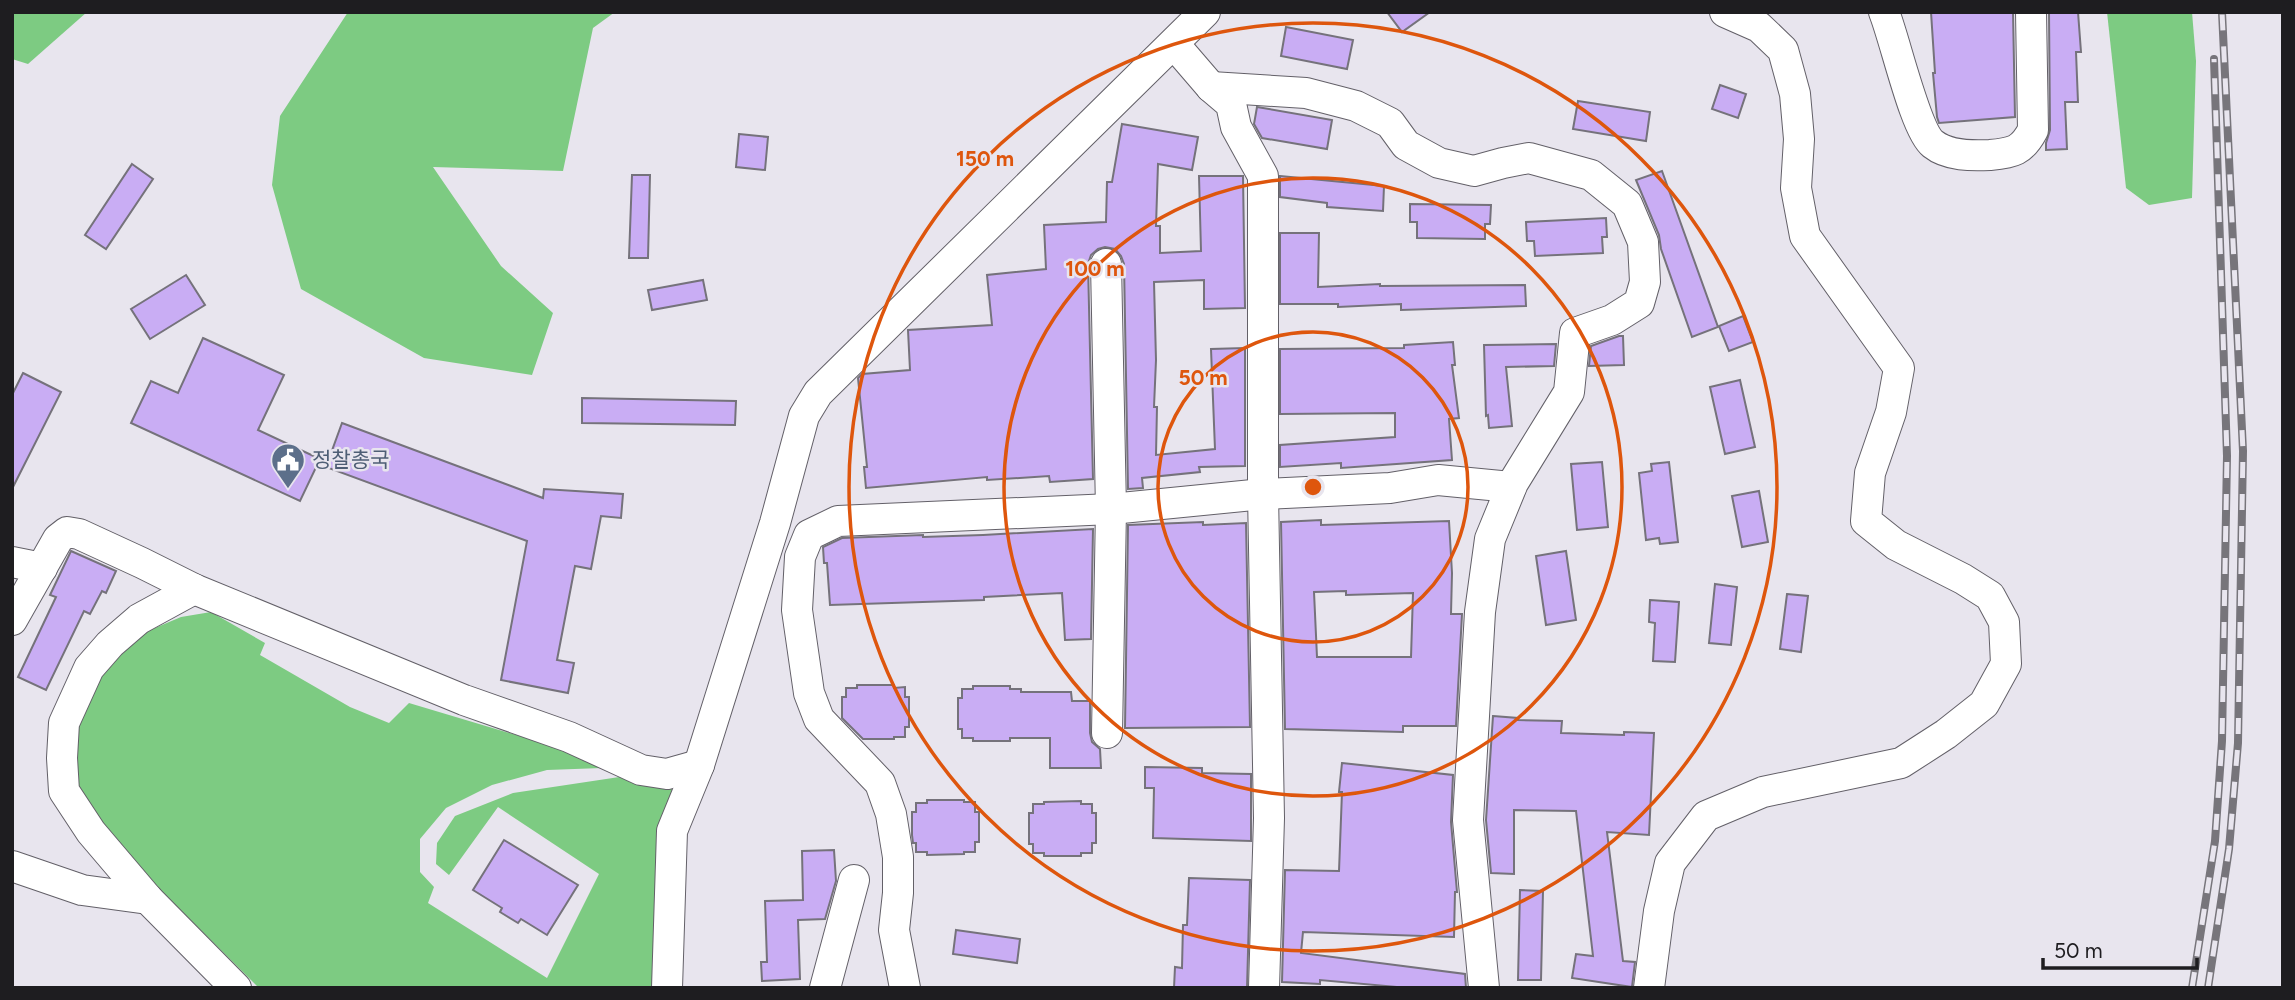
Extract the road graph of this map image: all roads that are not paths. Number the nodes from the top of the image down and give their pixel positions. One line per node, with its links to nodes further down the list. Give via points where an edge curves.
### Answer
1 (1205, 12): 5 (street)
2 (1725, 12): 26 (street, via 1759,27 1783,50 1795,94 1799,139 1796,188 1805,236 1899,368 1891,411 1870,473 1867,520 1896,545 1990,596 2004,622 2007,664 1984,704 1901,763 1763,792 1706,816 1670,863)
3 (1884, 12): 4 (street, via 1919,124 1932,144 1963,156 2010,153 2026,144 2033,130)
4 (2031, 12)
5 (1174, 44): 6 (street); 16 (street, via 818,393 804,416)
6 (1211, 87): 8 (street, via 1306,93 1356,106 1390,123 1406,145 1439,163 1474,171 1530,158 1591,175 1627,204 1643,242 1645,282 1639,303 1612,320 1575,333 1569,392); 9 (street, via 1231,104 1236,127 1263,176)
7 (1106, 264): 10 (street)
8 (1511, 487): 9 (street, via 1438,480 1390,488); 25 (street, via 1490,539 1480,612 1468,820)
9 (1263, 494): 10 (street); 24 (street, via 1269,818)
10 (1111, 509): 15 (street); 23 (street, via 838,521 809,535 800,557 797,610 809,694 819,719 880,783 891,814 898,857 894,930)
11 (12, 562): 12 (street)
12 (42, 568): 13 (street, via 58,538 67,531); 14 (street)
13 (194, 589): 16 (street, via 464,700 569,737 640,770 667,774); 19 (street, via 139,619 110,644 89,668 64,723 64,791 91,832)
14 (12, 620)
15 (1107, 733)
16 (699, 765): 21 (street, via 672,831)
17 (12, 866): 19 (street, via 82,890)
18 (854, 880): 22 (street)
19 (148, 899): 20 (street)
20 (236, 988)
21 (667, 988)
22 (825, 988)
23 (905, 988)
24 (1264, 988)
25 (1484, 988)
26 (1649, 988)

